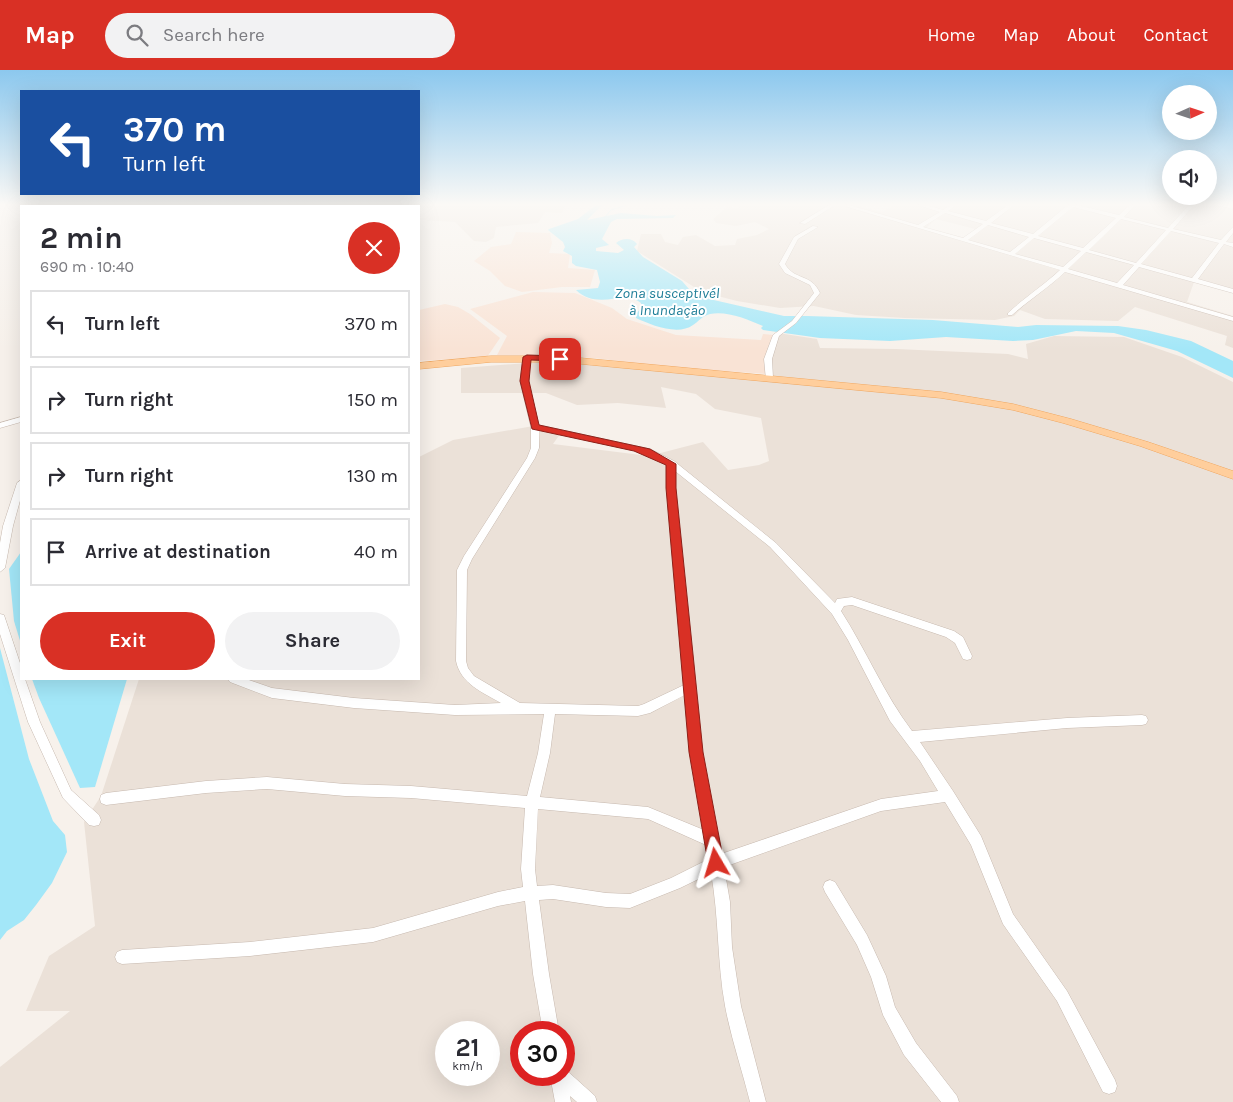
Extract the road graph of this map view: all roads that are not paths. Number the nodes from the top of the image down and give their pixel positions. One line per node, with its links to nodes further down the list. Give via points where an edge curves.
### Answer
1 (788, 253): 16 (street, via 782,264 787,272 813,284 817,293 794,322 776,335 768,359)
2 (1082, 253): 8 (street)
3 (1093, 253): 7 (street)
4 (1147, 253): 7 (street)
5 (1215, 253): 9 (street)
6 (1011, 254): 8 (street)
7 (1136, 265): 9 (street); 10 (street)
8 (1062, 270): 10 (street); 12 (street)
9 (1194, 280): 11 (street)
10 (1119, 285): 13 (street)
11 (1233, 291)
12 (1010, 314)
13 (1233, 319)
14 (527, 357): 15 (main road); 16 (main road); 19 (street, via 524,381)
15 (420, 366)
16 (769, 378): 21 (main road, via 941,395 1013,407 1111,433)
17 (20, 419): 18 (street)
18 (0, 426)
19 (535, 427): 20 (street, via 641,450); 31 (street, via 535,448 531,458 467,558 461,581 463,670 470,679)
20 (671, 464): 24 (street, via 774,545); 30 (street)
21 (1233, 475)
22 (20, 486): 23 (street)
23 (0, 568)
24 (836, 611): 26 (street, via 846,600 872,607 955,636); 34 (street, via 894,718)
25 (0, 618): 27 (street)
26 (967, 656)
27 (20, 679)
28 (20, 680): 38 (street, via 34,722 67,794)
29 (237, 680): 31 (street, via 272,693 317,699 455,710)
30 (689, 688): 32 (street, via 638,711); 39 (street, via 696,752)
31 (518, 708): 32 (street)
32 (550, 709): 37 (street)
33 (1142, 720): 34 (street)
34 (910, 737): 35 (street)
35 (949, 795): 40 (street, via 881,805); 47 (street, via 976,841 1008,919 1062,996)
36 (106, 799): 37 (street, via 267,783)
37 (532, 802): 39 (street, via 648,813); 42 (street, via 528,869)
38 (94, 820)
39 (713, 841): 40 (street)
40 (716, 863): 42 (street, via 630,901 553,892); 50 (street, via 733,1006)
41 (830, 887): 51 (street, via 862,940 888,1010 910,1049)
42 (530, 893): 43 (street, via 373,935 250,949); 44 (street)
43 (122, 957)
44 (549, 1021)
45 (561, 1086): 48 (street)
46 (571, 1086): 49 (street)
47 (1109, 1086)
48 (563, 1102)
49 (589, 1102)
50 (758, 1102)
51 (950, 1102)

